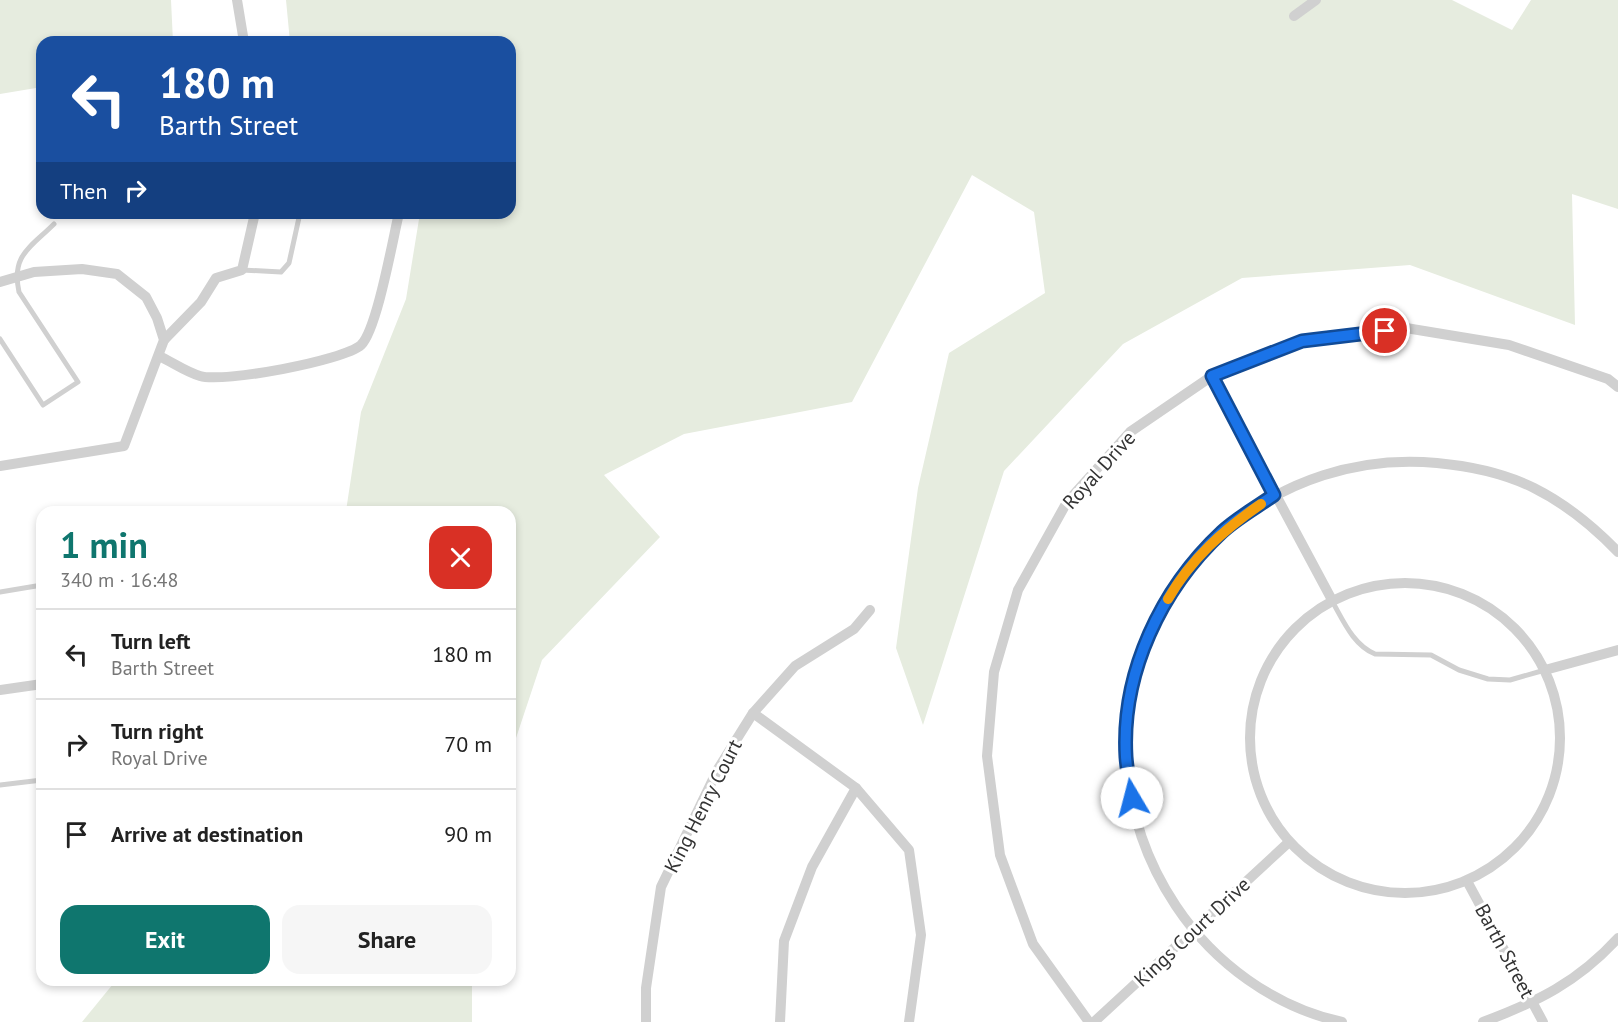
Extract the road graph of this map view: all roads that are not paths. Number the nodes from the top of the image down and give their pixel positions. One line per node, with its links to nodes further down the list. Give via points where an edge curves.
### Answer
1 (237, 0): 4 (street)
2 (1317, 0): 3 (street)
3 (1294, 16)
4 (243, 36)
5 (254, 219): 9 (street)
6 (299, 219): 9 (lane, via 289,263 281,272)
7 (398, 219): 14 (street, via 377,310 362,344 336,358 228,377 201,376)
8 (54, 224): 10 (lane, via 19,259)
9 (242, 270): 13 (street, via 216,278 201,302)
10 (16, 277): 11 (street); 12 (lane, via 19,292 78,382 43,405); 13 (street, via 82,269 117,274 146,297)
11 (0, 282)
12 (0, 339)
13 (164, 340): 14 (street)
14 (159, 356): 17 (street, via 124,446)
15 (1212, 376): 16 (street, Royal Drive, via 1302,341 1406,328 1509,345); 18 (street); 40 (street, Royal Drive, via 1130,432 1067,502 1018,590 994,672 987,756 1000,855 1034,944)
16 (1618, 387)
17 (0, 466)
18 (1274, 495): 19 (street, via 1336,470 1358,466 1403,460 1470,466 1533,487 1590,523); 22 (street); 34 (street, via 1222,531 1180,578 1149,633 1131,693 1126,756 1135,819 1158,878)
19 (1618, 552)
20 (36, 586): 21 (lane)
21 (0, 592)
22 (1332, 600): 25 (lane, via 1355,640 1375,654 1431,655 1488,679 1510,680); 25 (street, via 1365,587 1401,582 1459,592 1501,615 1526,640); 32 (street, via 1294,628 1267,666 1252,711 1251,758 1257,780 1264,803)
23 (870, 610): 28 (street, King Henry Court, via 854,629 795,666)
24 (1618, 650): 25 (street)
25 (1545, 670): 33 (street, via 1559,718 1557,768 1540,815 1508,854)
26 (36, 685): 27 (street)
27 (0, 690)
28 (753, 713): 31 (street); 37 (street, King Henry Court, via 718,769 661,887 646,988)
29 (36, 781): 30 (lane)
30 (0, 785)
31 (856, 788): 38 (street, via 812,867 784,941); 39 (street, via 909,850 921,935)
32 (1289, 842): 33 (street, via 1319,867 1344,880 1391,893 1429,891); 34 (street, Kings Court Drive)
33 (1467, 880): 36 (street, Barth Street)
34 (1193, 930): 41 (street, Kings Court Drive); 42 (street, via 1231,968 1275,998)
35 (1618, 938): 36 (street, via 1594,964)
36 (1533, 1004): 43 (street); 44 (street, Barth Street)
37 (646, 1022)
38 (780, 1022)
39 (909, 1022)
40 (1089, 1022)
41 (1094, 1022)
42 (1342, 1022)
43 (1483, 1022)
44 (1543, 1022)

